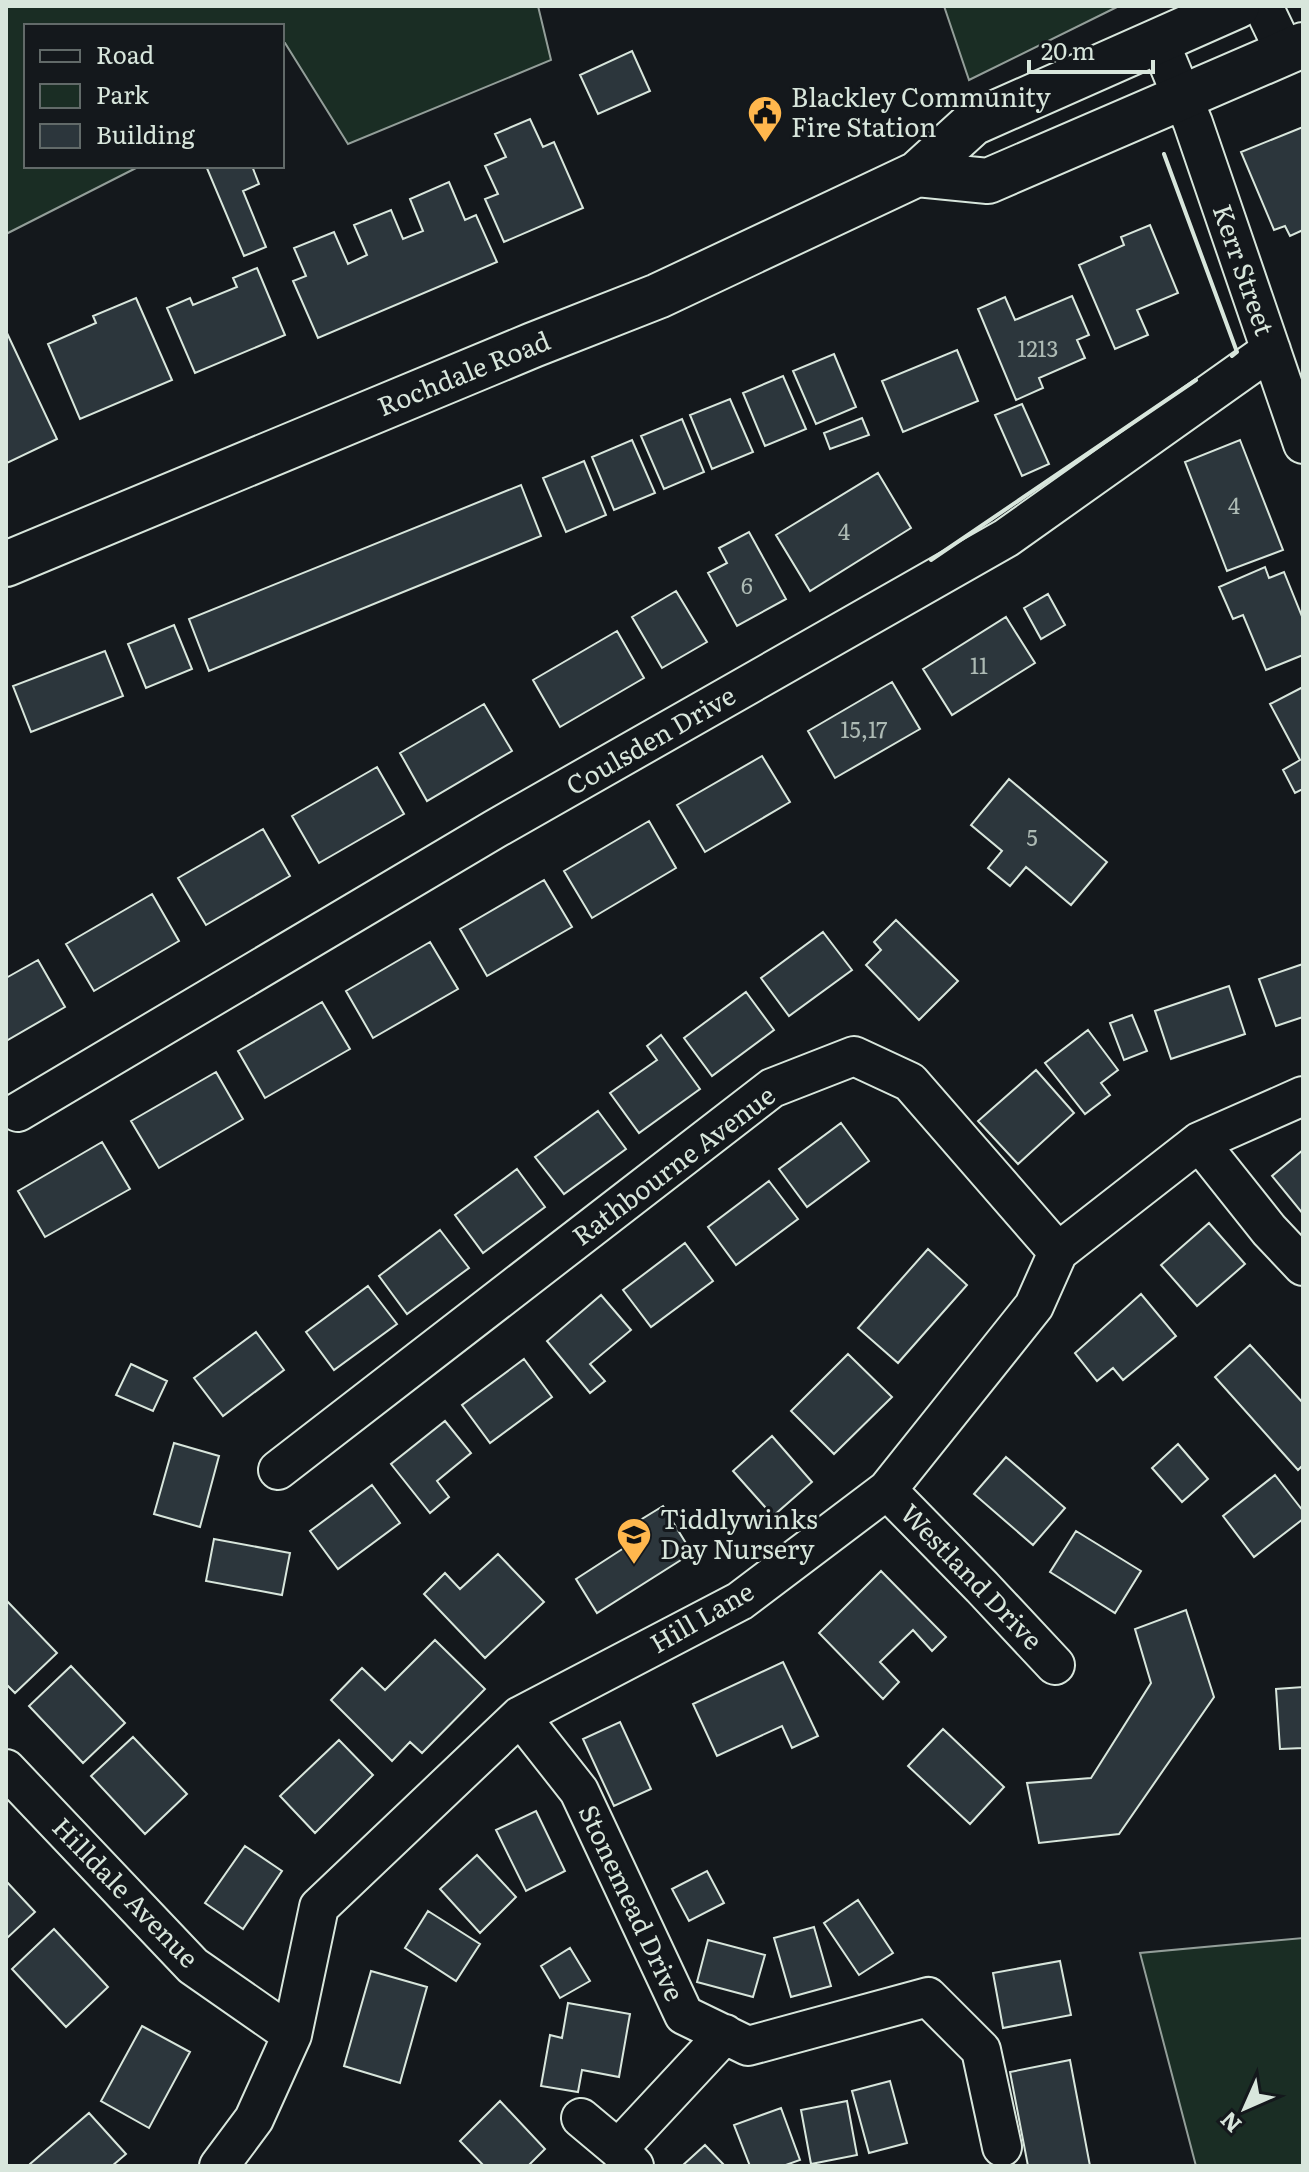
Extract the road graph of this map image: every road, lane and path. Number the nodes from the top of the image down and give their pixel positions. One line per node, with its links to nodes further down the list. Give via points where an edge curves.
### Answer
1 (1237, 6): 3 (main road, Rochdale Road)
2 (1263, 6): 4 (street)
3 (1159, 41): 5 (street, Kerr Street); 6 (main road, Rochdale Road, via 973,123)
4 (1294, 49): 5 (main road)
5 (1183, 96): 6 (main road, via 988,181); 7 (street, Kerr Street)
6 (917, 174): 9 (main road, Rochdale Road, via 658,296)
7 (1271, 350): 8 (street, Kerr Street); 11 (street, Coulsden Drive, via 1006,538 495,829)
8 (1303, 444)
9 (6, 564)
10 (1303, 1096): 12 (street, Hill Lane)
11 (18, 1112)
12 (1199, 1142): 13 (street, Hill Lane); 14 (street)
13 (1058, 1252): 15 (street, Rathbourne Avenue, via 910,1082 854,1056 772,1088); 16 (street, Hill Lane, via 1034,1306)
14 (1303, 1266)
15 (278, 1470)
16 (887, 1490): 17 (street, Westland Drive); 18 (street, Hill Lane, via 740,1601)
17 (1055, 1665)
18 (520, 1716): 20 (street, Stonemead Drive, via 579,1791 684,2015); 21 (street, Hill Lane, via 319,1907)
19 (6, 1769): 21 (street, Hilldale Avenue, via 193,1966)
20 (725, 2034): 23 (street, Stonemead Drive, via 748,2046 928,1997 981,2050); 24 (street)
21 (292, 2035): 25 (street, Hill Lane, via 254,2119)
22 (581, 2118): 24 (street)
23 (1002, 2147)
24 (626, 2157)
25 (219, 2166)

